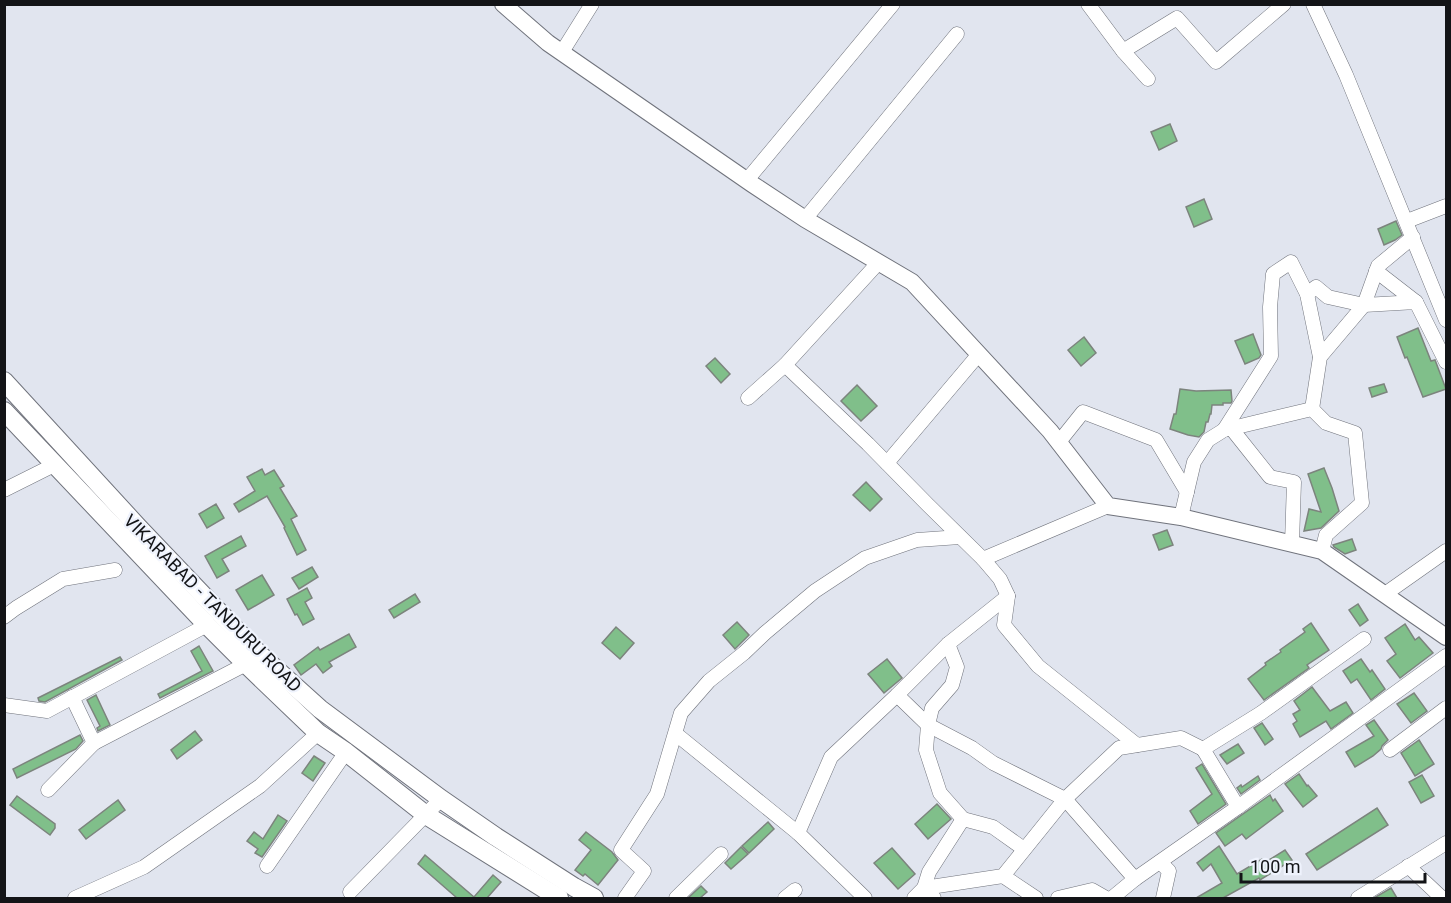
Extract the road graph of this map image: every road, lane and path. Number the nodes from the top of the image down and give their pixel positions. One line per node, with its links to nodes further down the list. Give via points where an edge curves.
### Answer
1 (503, 4): 9 (street)
2 (592, 4): 9 (street)
3 (893, 4): 11 (street)
4 (1088, 4): 8 (street)
5 (1284, 4): 8 (street, via 1216,62 1177,18)
6 (1313, 4): 14 (street)
7 (957, 34): 13 (street)
8 (1123, 51): 10 (street)
9 (562, 52): 11 (street)
10 (1148, 79)
11 (747, 180): 13 (street)
12 (1446, 206): 14 (street)
13 (805, 219): 16 (street)
14 (1407, 221): 15 (street)
15 (1413, 237): 17 (street); 21 (street)
16 (879, 262): 22 (street, via 912,282); 25 (street)
17 (1376, 271): 19 (street); 20 (street)
18 (1307, 294): 20 (street, via 1316,287 1328,297); 23 (street); 30 (street, via 1291,262 1273,274 1271,356)
19 (1416, 302): 20 (street); 24 (street)
20 (1364, 305): 23 (street)
21 (1446, 320)
22 (979, 354): 31 (street); 32 (street)
23 (1320, 357): 28 (street)
24 (1446, 362)
25 (785, 365): 27 (street); 32 (street)
26 (4, 381): 44 (main road, VIKARABAD - TANDURU ROAD)
27 (748, 398)
28 (1312, 409): 30 (street); 40 (street, via 1326,423 1355,433 1362,503 1326,535)
29 (4, 411): 33 (main road, VIKARABAD - TANDURU ROAD)
30 (1227, 429): 35 (street, via 1208,440 1194,462); 39 (street, via 1270,477 1294,482)
31 (1059, 442): 35 (street, via 1083,412 1146,436 1156,440); 36 (street)
32 (886, 464): 38 (street)
33 (54, 465): 34 (street); 44 (main road, VIKARABAD - TANDURU ROAD)
34 (4, 490)
35 (1187, 492): 37 (street)
36 (1108, 506): 37 (street); 42 (street)
37 (1181, 518): 39 (street)
38 (960, 537): 42 (street); 60 (street, via 917,540 865,558 815,591 709,681 681,714)
39 (1292, 543): 40 (street)
40 (1322, 551): 45 (street)
41 (1446, 551): 45 (street)
42 (983, 559): 46 (street)
43 (115, 570): 47 (street, via 63,579)
44 (170, 573): 48 (main road, VIKARABAD - TANDURU ROAD); 67 (main road, VIKARABAD - TANDURU ROAD, via 320,709)
45 (1385, 594): 49 (street)
46 (1008, 596): 51 (street); 62 (street, via 1004,625 1038,666)
47 (4, 616)
48 (207, 625): 53 (main road, VIKARABAD - TANDURU ROAD); 55 (street)
49 (1446, 637)
50 (1364, 639): 63 (street)
51 (948, 644): 54 (street); 58 (street, via 957,667 952,685 932,708)
52 (1446, 656): 69 (street)
53 (246, 664): 59 (main road, VIKARABAD - TANDURU ROAD); 61 (street)
54 (897, 695): 58 (street); 72 (street, via 831,757)
55 (72, 697): 56 (street, via 47,711); 61 (street)
56 (4, 705)
57 (1446, 708): 64 (street)
58 (928, 725): 68 (street); 71 (street, via 926,750 940,793)
59 (318, 733): 65 (main road, VIKARABAD - TANDURU ROAD); 83 (street, via 260,786 144,867)
60 (676, 734): 72 (street); 86 (street, via 657,794 621,850 644,872)
61 (94, 743): 66 (street)
62 (1137, 746): 63 (street, via 1181,738); 68 (street, via 1119,748)
63 (1203, 749): 69 (street)
64 (1390, 750)
65 (346, 752): 70 (main road, VIKARABAD - TANDURU ROAD); 77 (street)
66 (48, 790)
67 (441, 799): 70 (street); 85 (main road, VIKARABAD - TANDURU ROAD)
68 (1065, 799): 74 (street); 80 (street)
69 (1238, 807): 76 (street)
70 (426, 815): 81 (street); 84 (main road, VIKARABAD - TANDURU ROAD)
71 (963, 819): 74 (street, via 993,827); 82 (street, via 929,872)
72 (798, 833): 88 (street)
73 (1446, 843): 78 (street)
74 (1024, 849): 79 (street)
75 (721, 854): 87 (street)
76 (1160, 862): 80 (street); 93 (street, via 1169,871)
77 (267, 866)
78 (1408, 866): 94 (street); 95 (street)
79 (1002, 876): 82 (street); 89 (street)
80 (1135, 879): 92 (street)
81 (350, 892)
82 (924, 895)
83 (75, 898)
84 (559, 898)
85 (594, 898)
86 (625, 898)
87 (676, 898)
88 (865, 898)
89 (1036, 898)
90 (1058, 898): 91 (street, via 1092,890)
91 (1106, 898)
92 (1112, 898)
93 (1163, 898)
94 (1358, 898)
95 (1442, 898)

